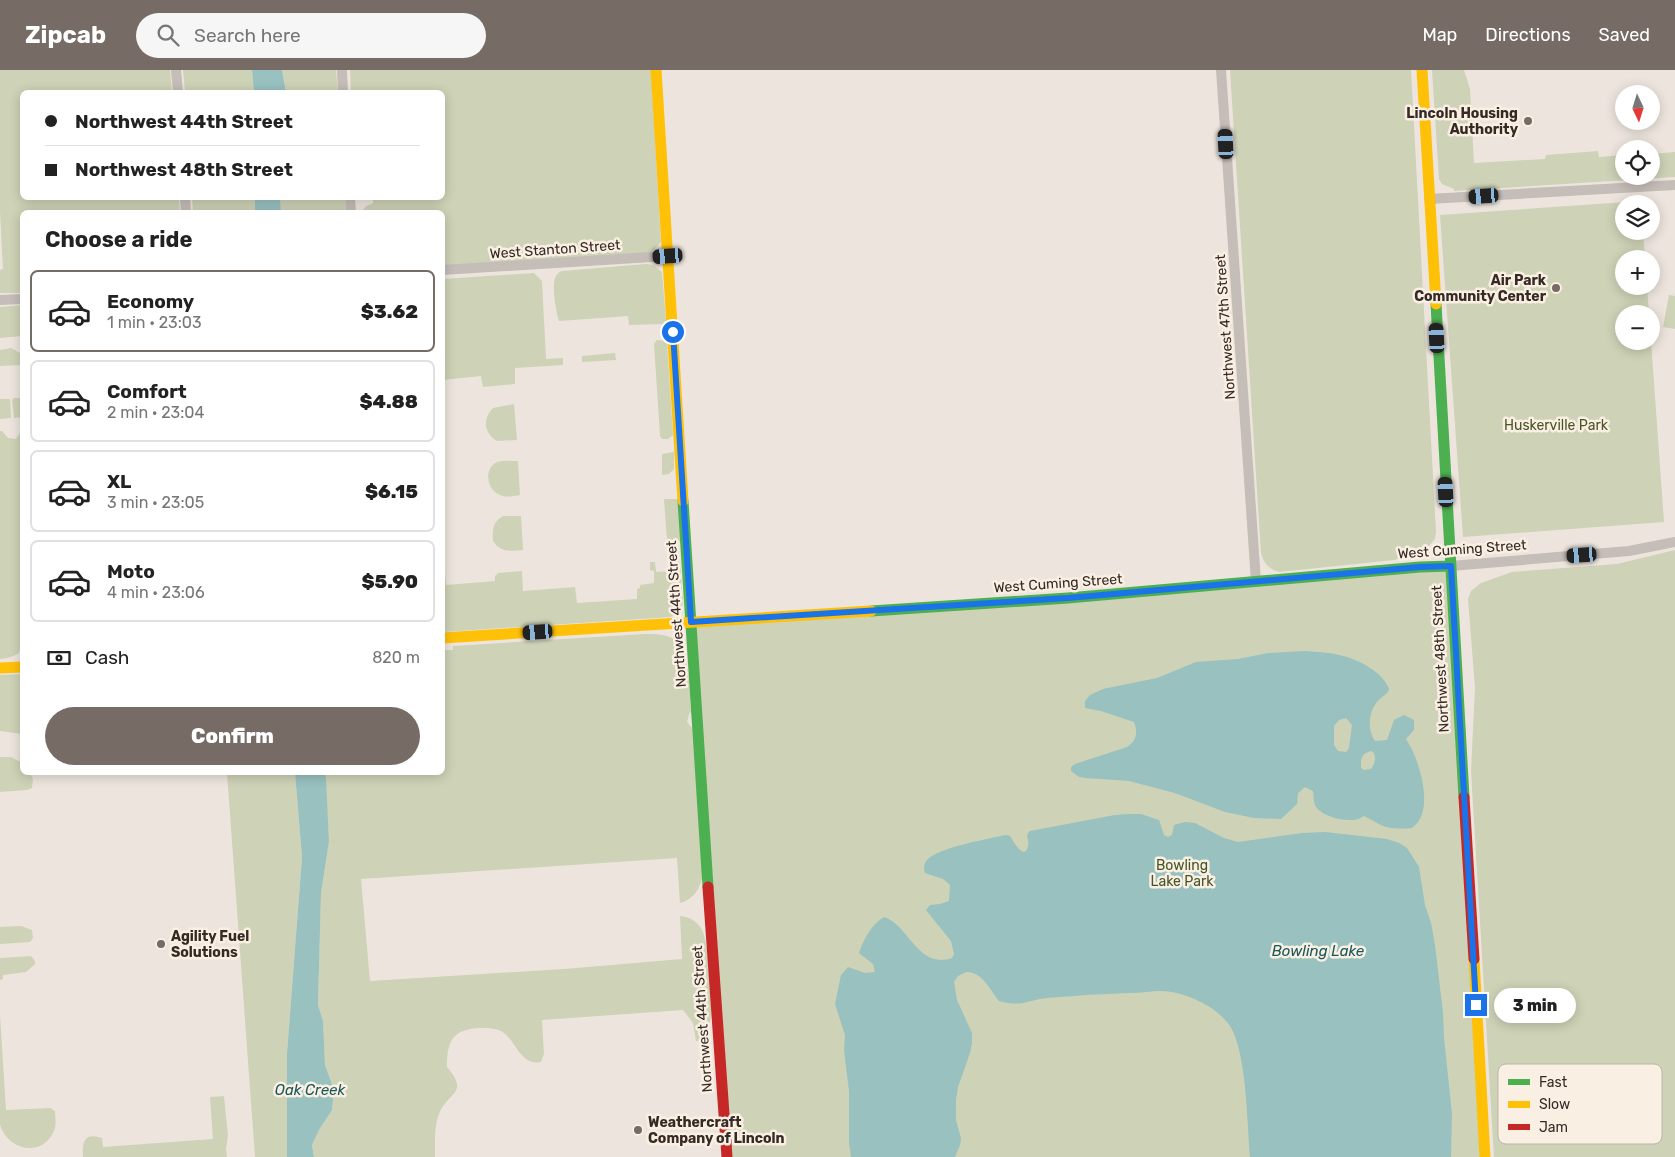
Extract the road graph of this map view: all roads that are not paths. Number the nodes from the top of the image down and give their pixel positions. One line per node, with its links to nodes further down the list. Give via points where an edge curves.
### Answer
1 (176, 70): 6 (street)
2 (342, 70): 7 (street)
3 (656, 70): 10 (street, Northwest 44th Street)
4 (1221, 70): 16 (street, Northwest 47th Street)
5 (1422, 70): 9 (street, Northwest 48th Street)
6 (178, 90)
7 (343, 90)
8 (1675, 185): 9 (street)
9 (1429, 199): 15 (street, Northwest 48th Street)
10 (668, 256): 11 (street, West Stanton Street); 17 (street, Northwest 44th Street)
11 (445, 270)
12 (20, 298): 13 (street)
13 (0, 300)
14 (1675, 542): 15 (street, West Cuming Street, via 1629,551)
15 (1451, 566): 16 (street, West Cuming Street); 22 (street, Northwest 48th Street)
16 (1256, 582): 17 (street, West Cuming Street, via 1068,598)
17 (691, 622): 18 (street, West Cuming Street); 21 (street, Northwest 44th Street)
18 (445, 638)
19 (20, 667): 20 (street)
20 (0, 668)
21 (727, 1157)
22 (1485, 1157)

